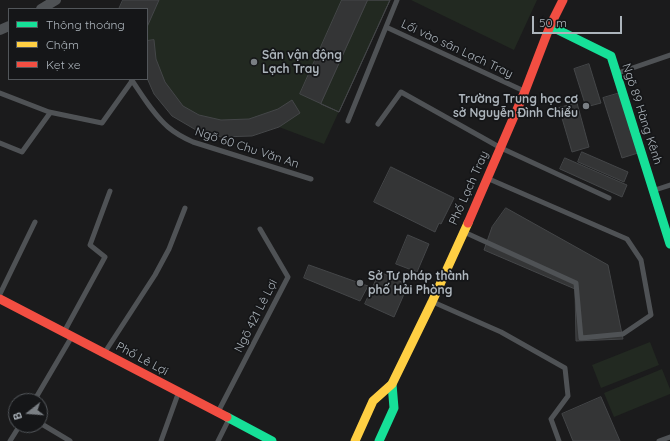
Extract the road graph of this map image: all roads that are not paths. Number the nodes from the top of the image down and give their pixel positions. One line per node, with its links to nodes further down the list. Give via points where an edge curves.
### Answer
1 (397, 0): 4 (lane)
2 (563, 0): 3 (main road, Phố Lạch Tray)
3 (550, 26): 6 (main road, Ngõ 89 Hàng Kênh, via 611,56); 8 (main road, Phố Lạch Tray)
4 (386, 27): 8 (lane, Lối vào sân Lạch Tray); 11 (lane, Lối vào sân Lạch Tray)
5 (670, 55): 6 (lane)
6 (617, 74): 18 (main road, Ngõ 89 Hàng Kênh)
7 (132, 80): 10 (lane, via 102,123); 16 (lane, Ngõ 60 Chu Văn An, via 167,127 180,136)
8 (525, 91): 14 (main road, Phố Lạch Tray)
9 (0, 93): 10 (lane)
10 (50, 112): 13 (lane, via 22,152)
11 (348, 121)
12 (378, 124): 14 (lane, via 401,92)
13 (0, 143)
14 (501, 148): 15 (main road, Phố Lạch Tray); 20 (lane)
15 (487, 178): 25 (main road, Phố Lạch Tray); 25 (lane, via 627,239 641,260 651,315 623,334 581,338 576,283)
16 (311, 179)
17 (670, 185): 18 (lane)
18 (654, 190): 23 (main road, Ngõ 89 Hàng Kênh)
19 (110, 192): 30 (lane, via 90,245 105,257)
20 (609, 198)
21 (185, 208): 31 (lane, via 169,249 155,275)
22 (35, 222): 27 (lane)
23 (668, 226): 26 (main road, Ngõ 89 Hàng Kênh)
24 (260, 229): 35 (lane, Ngõ 421 Lê Lợi, via 288,277)
25 (463, 231): 29 (main road, Phố Lạch Tray)
26 (670, 244)
27 (0, 294)
28 (0, 299): 30 (main road, Phố Lê Lợi)
29 (432, 302): 32 (main road, Phố Lạch Tray); 45 (lane, via 502,332 565,368 568,396 551,420)
30 (68, 335): 31 (main road, Phố Lê Lợi); 33 (lane)
31 (104, 353): 34 (main road, Phố Lê Lợi)
32 (392, 384): 43 (main road, Phố Lạch Tray, via 373,401); 44 (main road, via 394,408)
33 (38, 393)
34 (178, 393): 35 (main road, Phố Lê Lợi); 40 (lane)
35 (218, 413): 36 (main road, Phố Lê Lợi)
36 (229, 419): 41 (lane); 42 (main road, Phố Lê Lợi)
37 (48, 428): 39 (lane)
38 (670, 437): 46 (lane)
39 (70, 441)
40 (161, 441)
41 (218, 441)
42 (272, 441)
43 (355, 441)
44 (379, 441)
45 (559, 441)
46 (659, 441)

